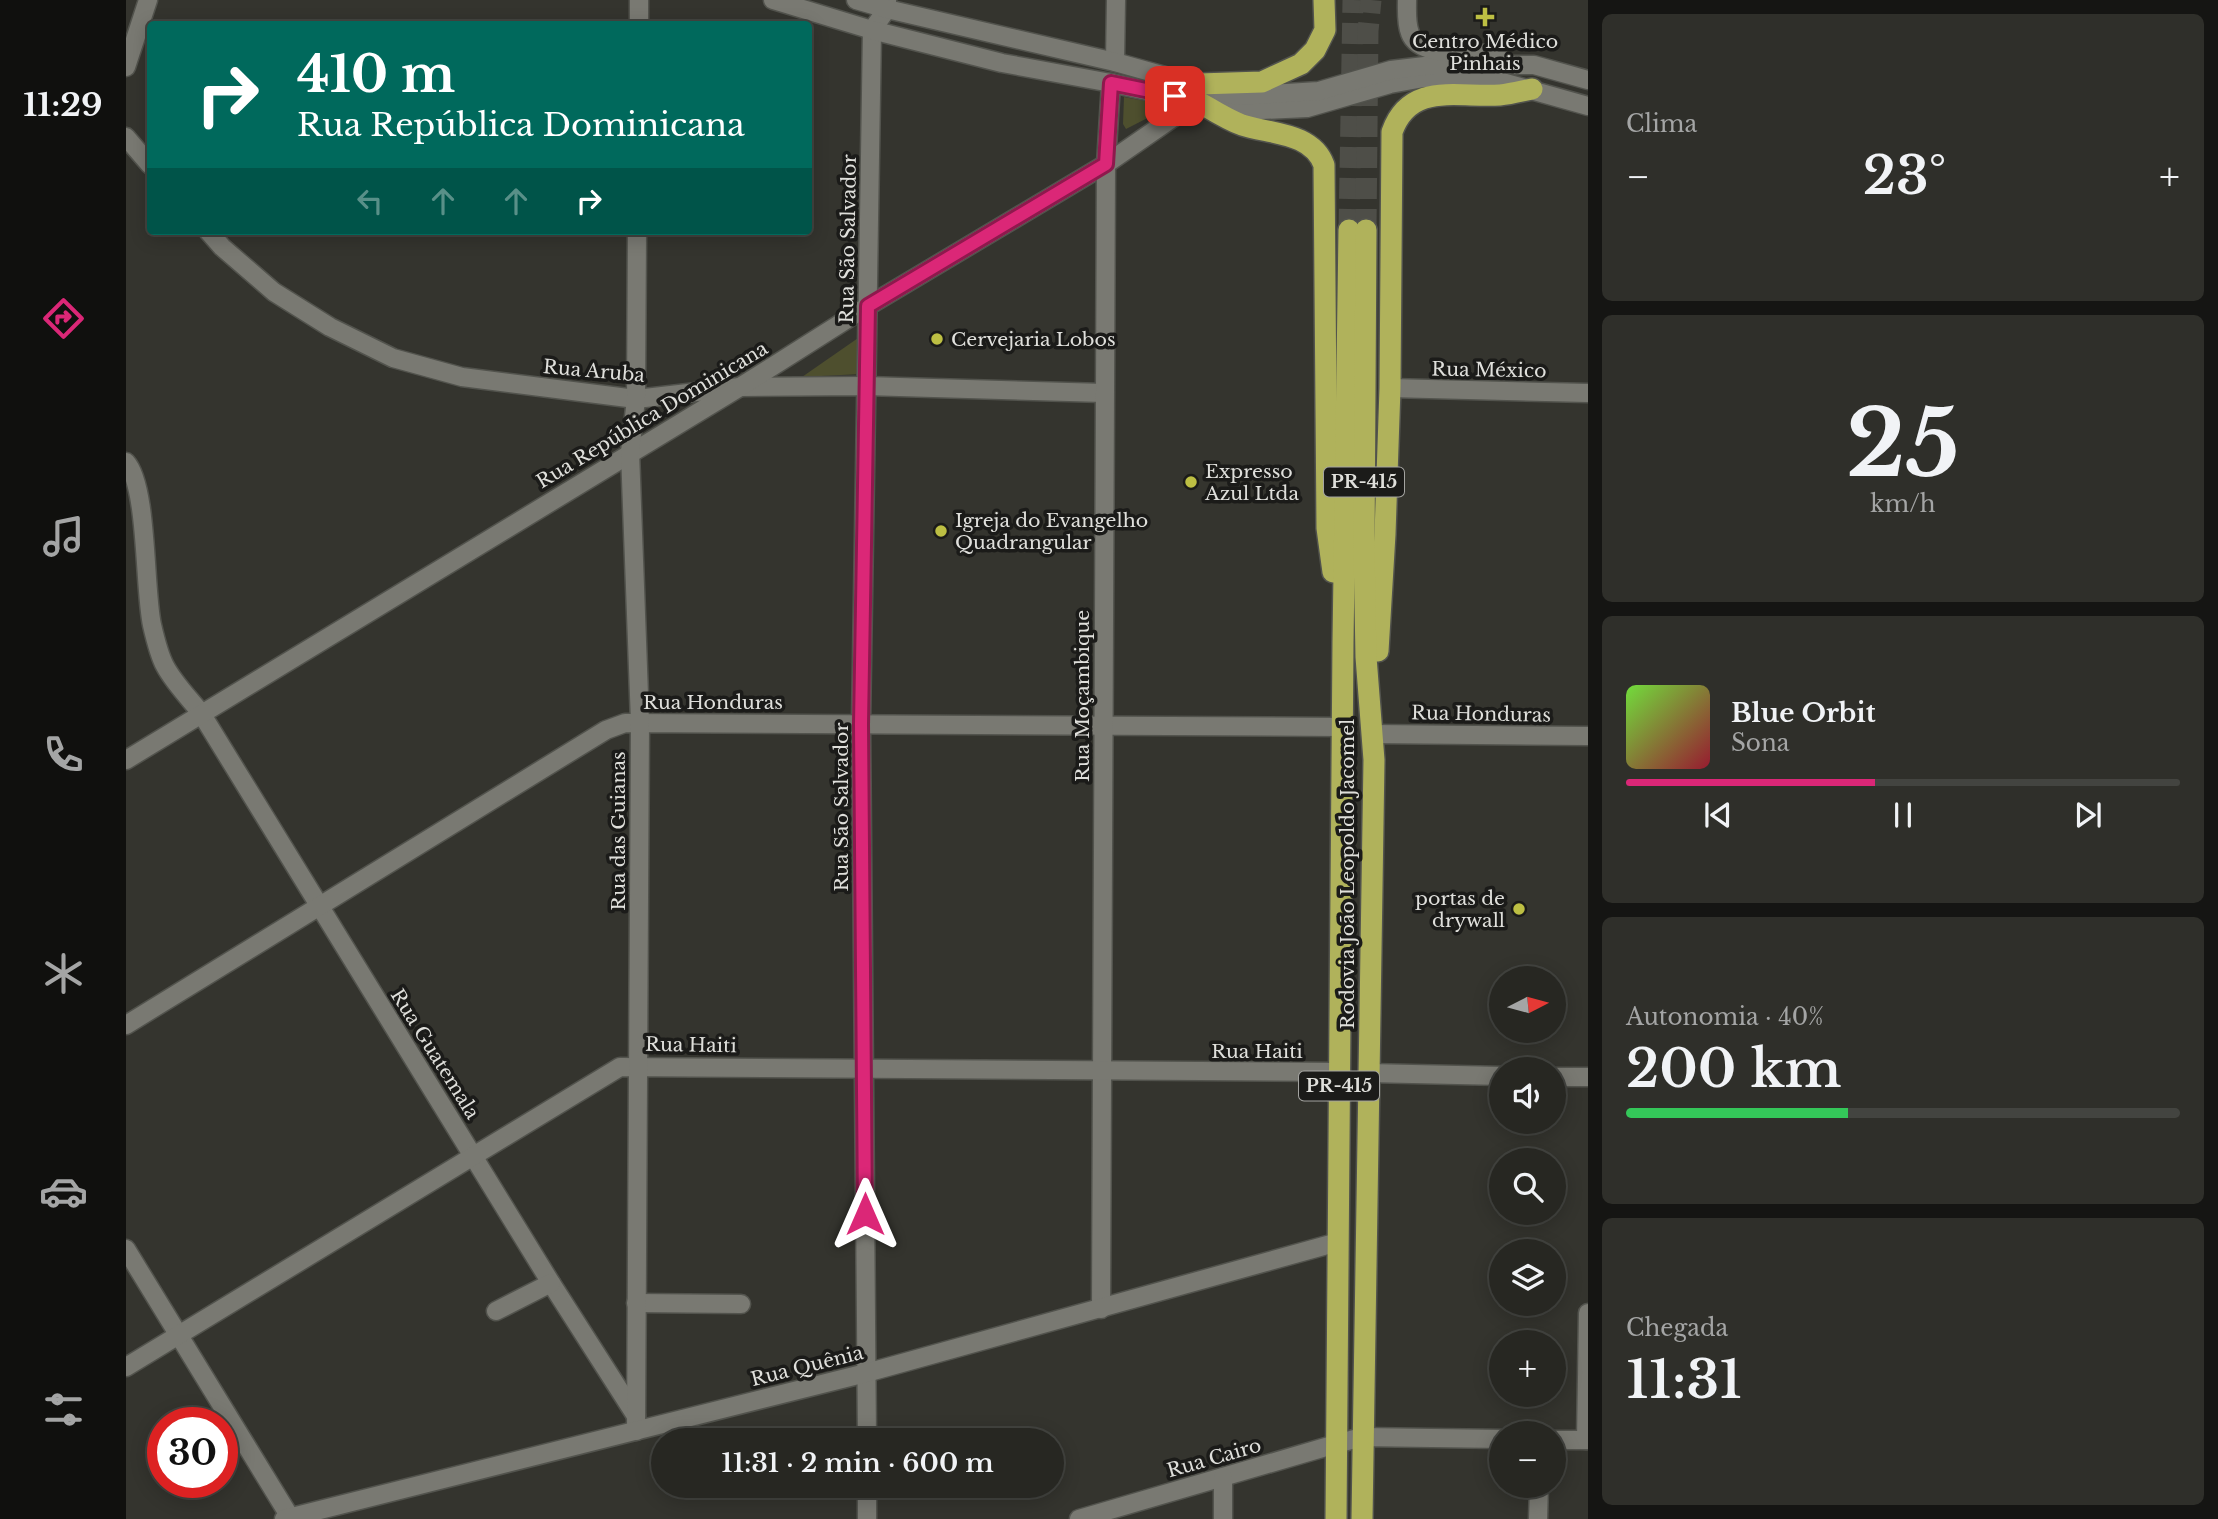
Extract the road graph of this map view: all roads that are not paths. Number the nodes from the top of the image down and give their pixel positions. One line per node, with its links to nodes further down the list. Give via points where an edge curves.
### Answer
1 (148, 0): 13 (street)
2 (639, 0): 9 (street)
3 (773, 0): 10 (street)
4 (856, 0): 8 (street)
5 (1116, 0): 11 (street)
6 (1324, 0): 18 (highway, via 1325,30 1301,64 1262,82)
7 (1406, 0): 12 (street, via 1409,32 1421,47 1500,54)
8 (887, 5): 10 (street); 11 (street)
9 (639, 21)
10 (872, 30): 15 (street, via 1002,63); 25 (street, Rua São Salvador)
11 (1115, 62): 18 (street)
12 (1534, 65): 14 (street); 16 (street, via 1433,65 1391,70)
13 (126, 67)
14 (1588, 80)
15 (1111, 83): 18 (street); 22 (street, Rua Moçambique)
16 (1366, 84): 17 (street, via 1460,78); 18 (street, via 1275,95)
17 (1532, 89): 19 (street); 28 (highway, via 1500,95 1430,96 1407,106 1395,122 1390,143)
18 (1198, 93): 22 (street, Rua República Dominicana); 34 (highway, via 1240,124 1303,142 1317,151 1324,165 1327,528)
19 (1588, 106)
20 (126, 137): 21 (street)
21 (147, 162)
22 (1106, 164): 25 (street, Rua República Dominicana); 29 (street, Rua Moçambique)
23 (212, 235): 31 (street, Rua Aruba, via 274,292 393,358 462,377)
24 (637, 235): 31 (street, Rua das Guianas)
25 (868, 306): 26 (street, Rua São Salvador); 27 (street, Rua República Dominicana)
26 (866, 386): 27 (street, Rua Aruba); 29 (street, Rua Aruba); 37 (street, Rua São Salvador)
27 (740, 387): 31 (street, Rua Aruba); 32 (street, Rua República Dominicana)
28 (1390, 388): 30 (street, Rua México); 40 (highway)
29 (1104, 393): 38 (street, Rua Moçambique)
30 (1588, 393)
31 (636, 399): 32 (street, Rua das Guianas)
32 (630, 452): 35 (street, Rua República Dominicana); 36 (street, Rua das Guianas)
33 (126, 462): 35 (street, Rua Guatemala, via 141,502 152,625 165,666)
34 (1343, 642): 39 (highway, Rodovia João Leopoldo Jacomel / PR-415); 40 (highway, Rodovia João Leopoldo Jacomel / PR-415, via 1358,230 1366,657)
35 (201, 713): 42 (street, Rua República Dominicana); 43 (street, Rua Guatemala)
36 (640, 722): 37 (street, Rua Honduras); 43 (street, Rua Honduras, via 606,730); 45 (street, Rua das Guianas)
37 (861, 724): 38 (street, Rua Honduras); 46 (street, Rua São Salvador)
38 (1103, 726): 39 (street, Rua Honduras); 47 (street, Rua Moçambique)
39 (1342, 727): 48 (highway, Rodovia João Leopoldo Jacomel / PR-415)
40 (1373, 734): 41 (street, Rua Honduras); 49 (highway, Rodovia João Leopoldo Jacomel / PR-415)
41 (1588, 736)
42 (126, 760)
43 (319, 907): 44 (street, Rua Honduras); 53 (street, Rua Guatemala)
44 (126, 1025)
45 (638, 1066): 46 (street, Rua Haiti); 53 (street, Rua Haiti, via 620,1067); 57 (street, Rua das Guianas)
46 (864, 1068): 47 (street, Rua Haiti); 64 (street, Rua São Salvador)
47 (1101, 1072): 48 (street, Rua Haiti); 59 (street, Rua Moçambique)
48 (1339, 1072): 54 (highway, Rodovia João Leopoldo Jacomel / PR-415)
49 (1368, 1073): 50 (street); 67 (highway, Rodovia João Leopoldo Jacomel / PR-415)
50 (1489, 1076)
51 (1566, 1077): 52 (street)
52 (1588, 1077)
53 (473, 1155): 56 (street, Rua Guatemala); 62 (street, Rua Haiti)
54 (1338, 1242): 59 (street, Rua Quênia); 71 (highway, Rodovia João Leopoldo Jacomel / PR-415)
55 (126, 1249): 62 (street)
56 (551, 1283): 60 (street); 65 (street, Rua Guatemala)
57 (636, 1303): 58 (street); 65 (street, Rua das Guianas)
58 (741, 1304)
59 (1101, 1309): 64 (street, Rua Quênia)
60 (496, 1311)
61 (1588, 1313): 70 (street)
62 (179, 1336): 63 (street, Rua Haiti); 75 (street)
63 (126, 1367)
64 (866, 1373): 65 (street, Rua Quênia); 66 (street, Rua São Salvador)
65 (636, 1423): 75 (street, Rua Quênia)
66 (867, 1428)
67 (1362, 1437): 68 (street, Rua Cairo); 71 (street, Rua Cairo); 80 (highway, Rodovia João Leopoldo Jacomel / PR-415)
68 (1489, 1439)
69 (1566, 1440): 70 (street)
70 (1587, 1440)
71 (1336, 1444): 72 (street, Rua Cairo); 79 (highway, Rodovia João Leopoldo Jacomel / PR-415)
72 (1223, 1477): 77 (street, Rua Cairo); 78 (street)
73 (867, 1498): 76 (street)
74 (1539, 1498): 81 (street)
75 (287, 1518)
76 (867, 1519)
77 (1079, 1519)
78 (1223, 1519)
79 (1336, 1519)
80 (1362, 1519)
81 (1538, 1519)

